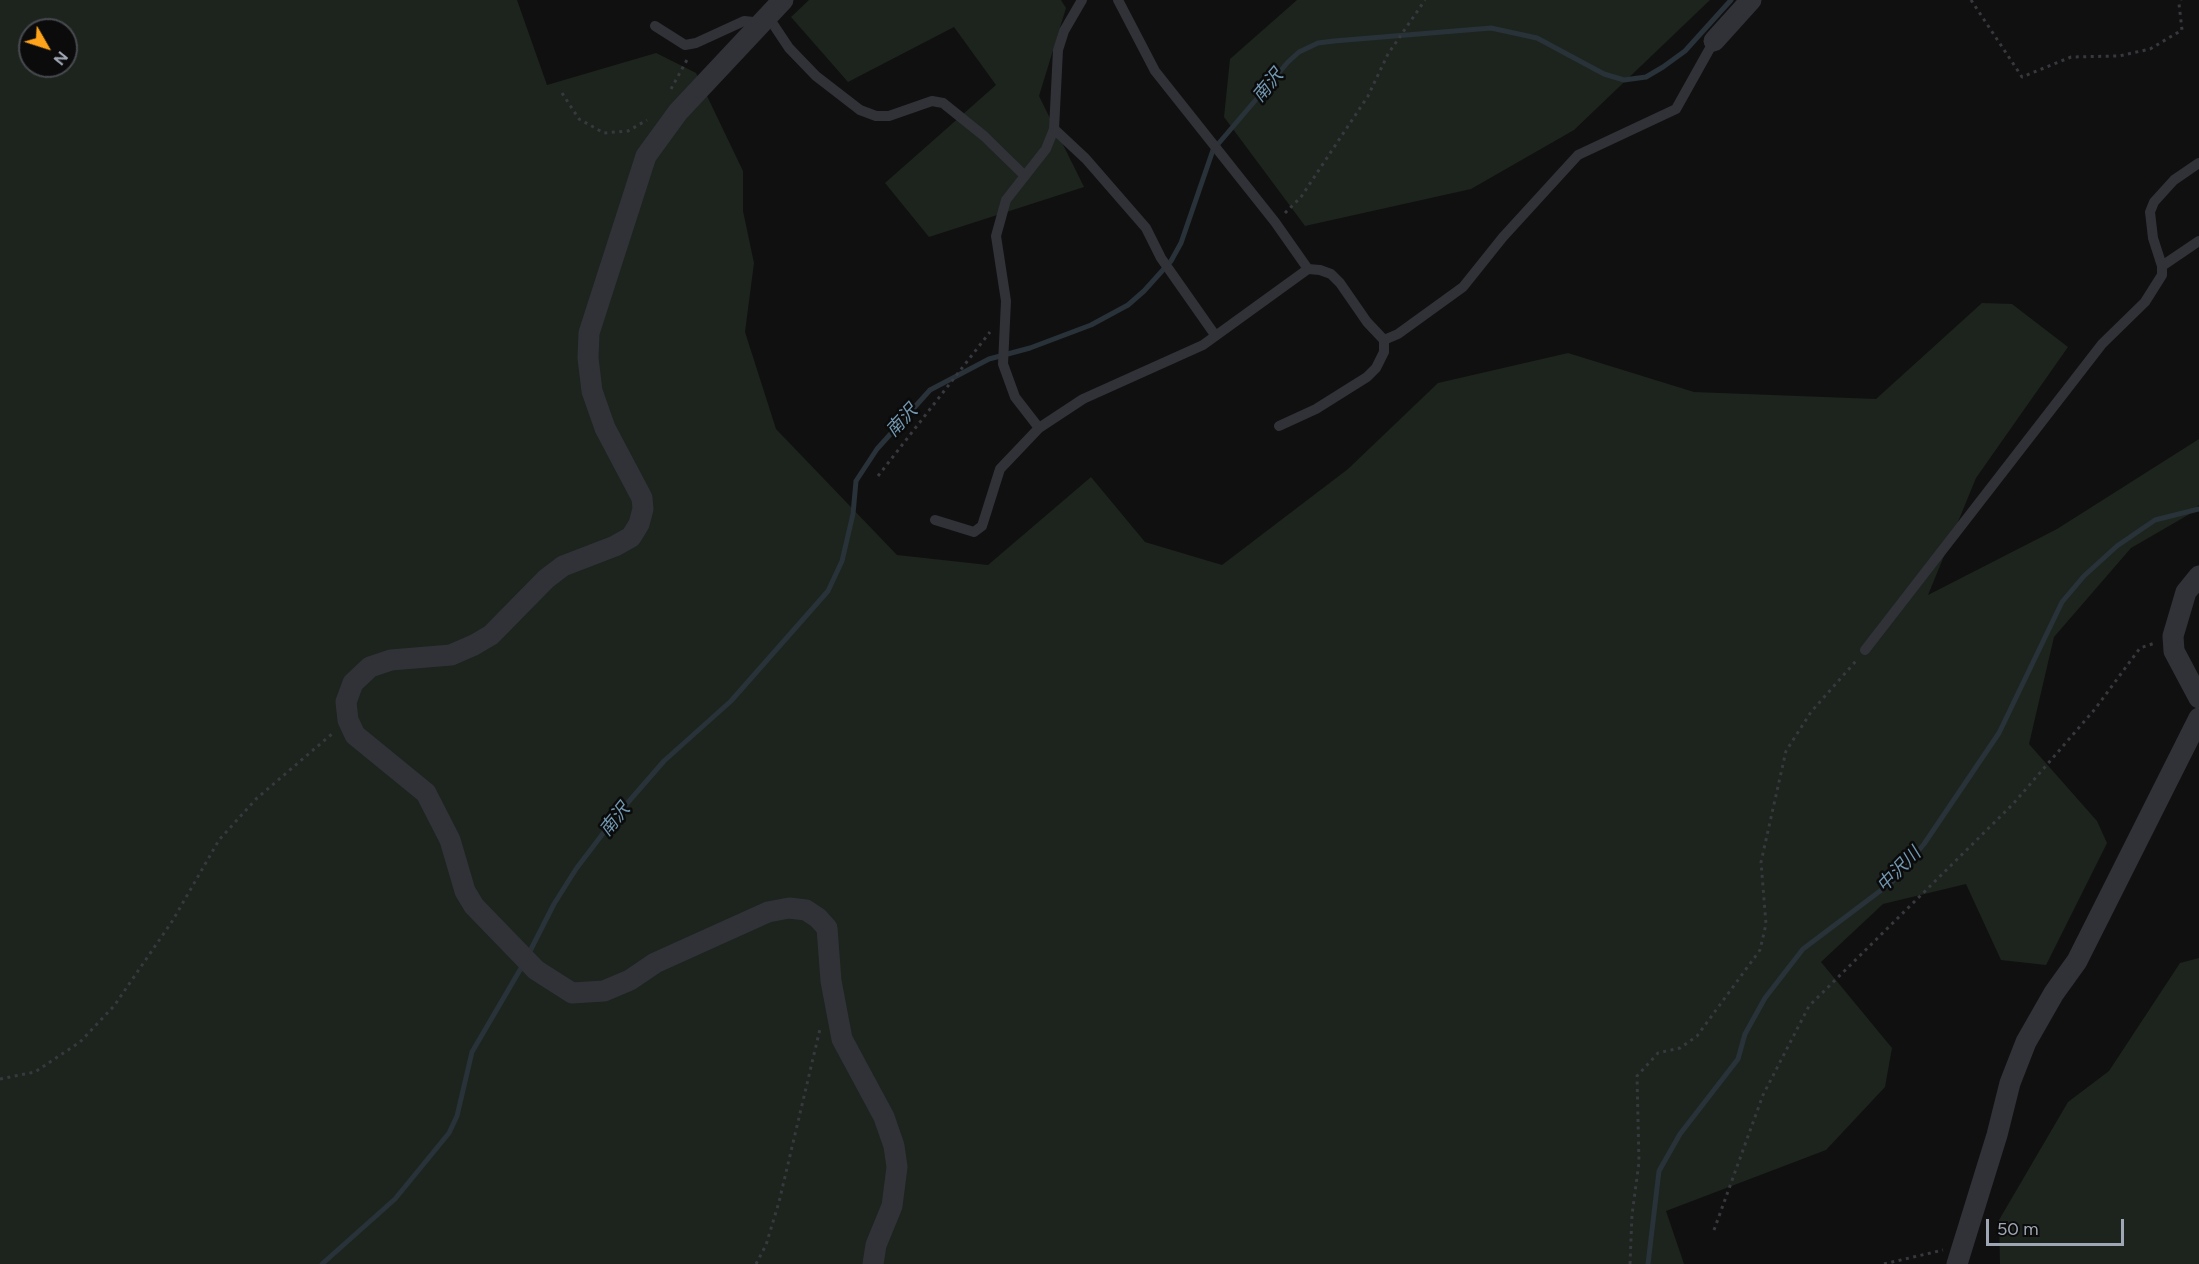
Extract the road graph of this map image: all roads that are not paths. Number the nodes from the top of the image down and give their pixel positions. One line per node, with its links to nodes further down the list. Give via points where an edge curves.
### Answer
1 (783, 0): 5 (street)
2 (1082, 0): 8 (lane, via 1058,50)
3 (1118, 0): 13 (lane, via 1155,71)
4 (1751, 0): 7 (street)
5 (762, 21): 6 (lane, via 744,21 684,45); 10 (lane, via 773,24 816,76 860,110 889,116 932,101 943,103); 24 (street, via 678,112 646,156 589,333 592,391 605,428 642,498 639,524 631,537 563,566 491,634 474,645 451,655 391,660 370,667 353,683 346,702 355,735 426,793 450,840 465,891 474,906 536,970 572,993 604,991 655,963 768,912 806,910 818,918 827,928 831,981 842,1039 884,1117 894,1146 897,1167 892,1206 876,1245)
6 (655, 26)
7 (1714, 41): 15 (lane, via 1676,109 1578,155 1463,287)
8 (1054, 129): 10 (lane, via 1046,149); 14 (lane, via 1086,159 1146,228 1161,258)
9 (2199, 164): 12 (lane, via 2174,180 2154,202 2150,213)
10 (1024, 176): 17 (lane, via 1006,200 996,236 1005,301 1005,375 1024,411)
11 (2199, 241): 12 (lane)
12 (2162, 266): 20 (lane, via 2162,275 2145,302 2102,344)
13 (1308, 269): 14 (lane); 15 (lane, via 1331,274)
14 (1215, 335): 17 (lane, via 1203,345 1083,399)
15 (1384, 340): 16 (lane, via 1384,352 1367,376 1316,409)
16 (1279, 426)
17 (1039, 428): 18 (lane, via 1000,468 982,526 974,532)
18 (935, 520)
19 (2199, 576): 21 (street, via 2186,592 2173,636 2174,651)
20 (1865, 650)
21 (2199, 698)
22 (2199, 718): 23 (street, via 2077,961 2026,1041)
23 (1959, 1257)
24 (873, 1264)

